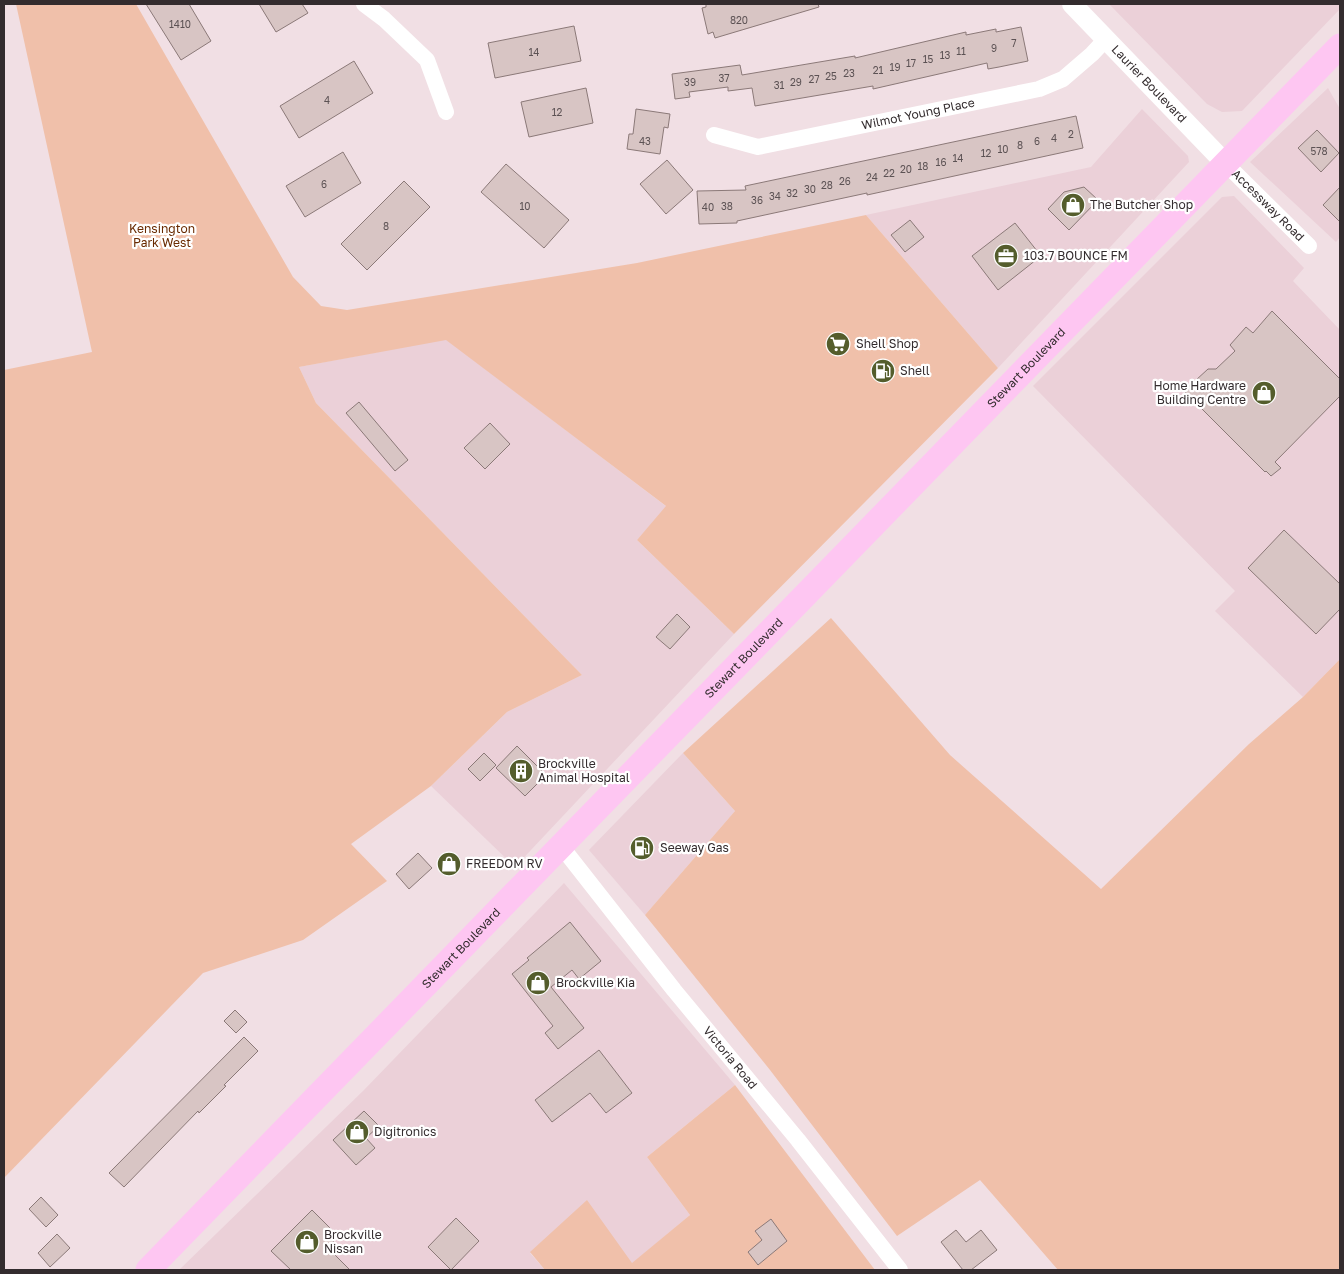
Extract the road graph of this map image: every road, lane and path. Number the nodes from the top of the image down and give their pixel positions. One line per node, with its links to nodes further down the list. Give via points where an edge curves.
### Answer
1 (364, 4): 5 (street, via 427,60)
2 (1072, 4): 3 (street, Laurier Boulevard)
3 (1106, 39): 6 (street, Wilmot Young Place, via 1063,79 1039,89 758,147); 7 (street, Laurier Boulevard)
4 (1340, 46): 7 (main road, Stewart Boulevard)
5 (446, 112)
6 (714, 135)
7 (1226, 164): 8 (street, Accessway Road); 9 (main road, Stewart Boulevard)
8 (1310, 246)
9 (562, 846): 10 (main road, Stewart Boulevard); 11 (street, Victoria Road)
10 (148, 1270)
11 (900, 1270)

